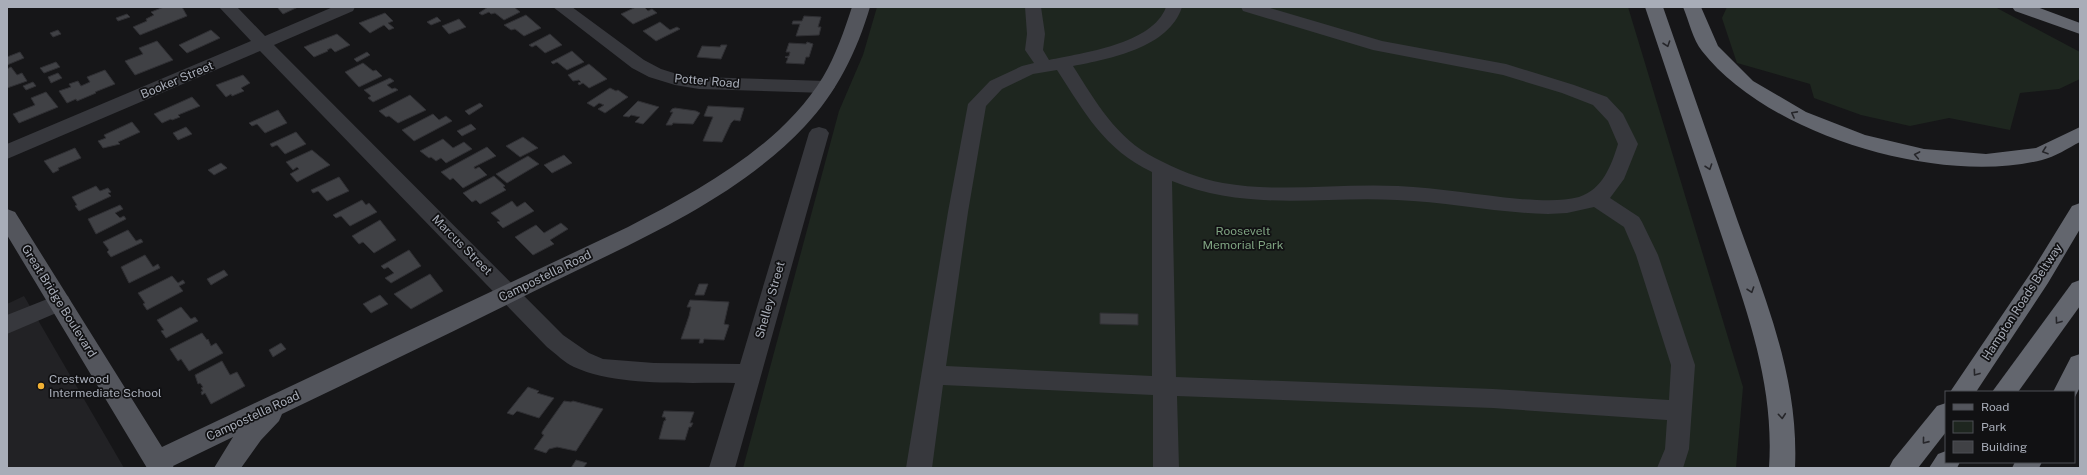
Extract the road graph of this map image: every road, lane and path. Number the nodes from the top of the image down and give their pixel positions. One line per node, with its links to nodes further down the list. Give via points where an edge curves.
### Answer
1 (226, 7): 13 (street, Marcus Street)
2 (347, 7): 13 (street, Booker Street)
3 (561, 7): 15 (street, Potter Road, via 655,74 700,83)
4 (861, 7): 15 (main road, Campostella Road, via 845,56)
5 (1033, 7): 14 (street, via 1036,34 1034,50)
6 (1174, 7): 14 (street, via 1157,31 1116,52)
7 (1249, 7): 20 (street, via 1379,46 1506,70 1600,101 1616,118 1628,144 1618,174 1604,193)
8 (1654, 7): 43 (highway, one-way to 43, via 1768,340 1782,417)
9 (1692, 7): 17 (highway, one-way to 9, via 2058,147 2037,154 2003,160 1976,161 1918,156 1847,137 1796,115 1765,98 1731,72 1712,52 1700,34)
10 (2021, 7): 12 (highway)
11 (2040, 7): 12 (highway)
12 (2080, 29)
13 (262, 43): 18 (street, Booker Street); 24 (street, Marcus Street)
14 (1053, 66): 19 (street, via 1088,105 1112,138); 29 (street, via 1028,70 996,85 978,104 958,212)
15 (826, 87): 24 (main road, Campostella Road, via 785,134 755,160 722,183 676,210)
16 (819, 133): 28 (street, Shelley Street)
17 (2080, 134)
18 (7, 152)
19 (1162, 169): 20 (street, via 1192,182 1225,190 1259,193 1385,192 1552,208); 30 (street)
20 (1595, 198): 35 (street, via 1632,222 1647,255 1683,365)
21 (2080, 211): 31 (highway, Hampton Roads Beltway, one-way to 31, via 2040,278)
22 (7, 217): 25 (main road, Great Bridge Boulevard)
23 (2080, 289): 32 (highway, one-way to 32)
24 (509, 294): 28 (street, Marcus Street, via 555,341 581,360 602,368); 34 (main road, Campostella Road)
25 (60, 302): 26 (street); 37 (main road, Great Bridge Boulevard)
26 (7, 325)
27 (2080, 364): 33 (highway)
28 (748, 374): 39 (street, Shelley Street)
29 (933, 375): 30 (street); 40 (street)
30 (1165, 387): 35 (street, via 1578,402); 41 (street)
31 (1963, 391)
32 (2005, 391)
33 (2066, 391)
34 (295, 396): 37 (main road, Campostella Road); 38 (main road, via 254,429)
35 (1680, 411): 42 (street, via 1677,449)
36 (1945, 414): 44 (highway, one-way to 44)
37 (154, 466)
38 (227, 468)
39 (722, 468)
40 (919, 468)
41 (1166, 468)
42 (1670, 468)
43 (1782, 468)
44 (1902, 468)

